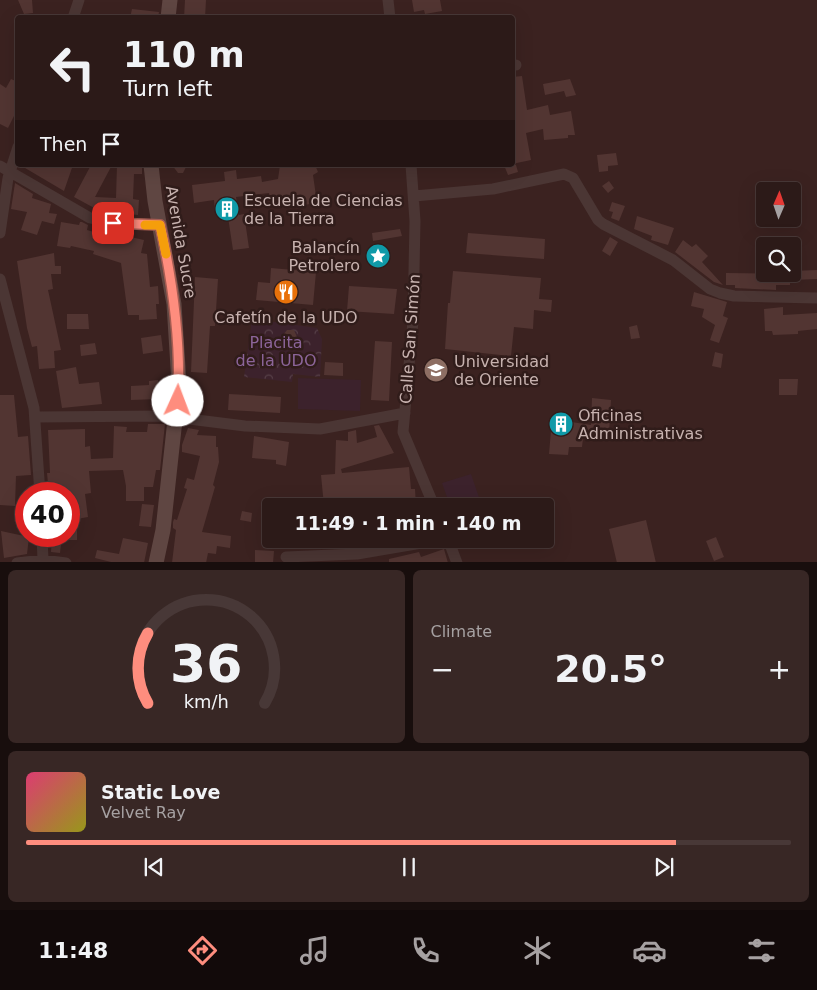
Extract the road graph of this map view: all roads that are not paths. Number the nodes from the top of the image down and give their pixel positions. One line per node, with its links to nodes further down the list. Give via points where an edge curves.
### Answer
1 (170, 0): 3 (street)
2 (388, 0): 4 (street)
3 (168, 15)
4 (390, 15)
5 (15, 152): 8 (street)
6 (151, 167): 10 (street, Avenida Sucre)
7 (411, 167): 9 (street, Calle San Simón)
8 (5, 168): 10 (street, via 90,218 113,223); 11 (street)
9 (414, 196): 13 (street, via 493,189 564,174 573,178 603,224 673,260 710,290 734,296); 14 (street, Calle San Simón, via 413,321)
10 (160, 225): 16 (street, Avenida Sucre, via 178,340)
11 (0, 233)
12 (0, 279): 15 (street)
13 (817, 298)
14 (405, 413): 16 (street, via 320,429 245,426); 18 (street, Calle San Simón, via 403,432)
15 (35, 417): 16 (street); 17 (street)
16 (176, 418): 26 (street, Avenida Sucre, via 163,530)
17 (39, 482)
18 (431, 498)
19 (42, 547): 23 (street)
20 (393, 548): 22 (street, via 357,554)
21 (450, 548): 27 (street)
22 (286, 557)
23 (43, 560): 24 (street); 25 (street)
24 (17, 562)
25 (66, 562)
26 (156, 562)
27 (457, 562)

